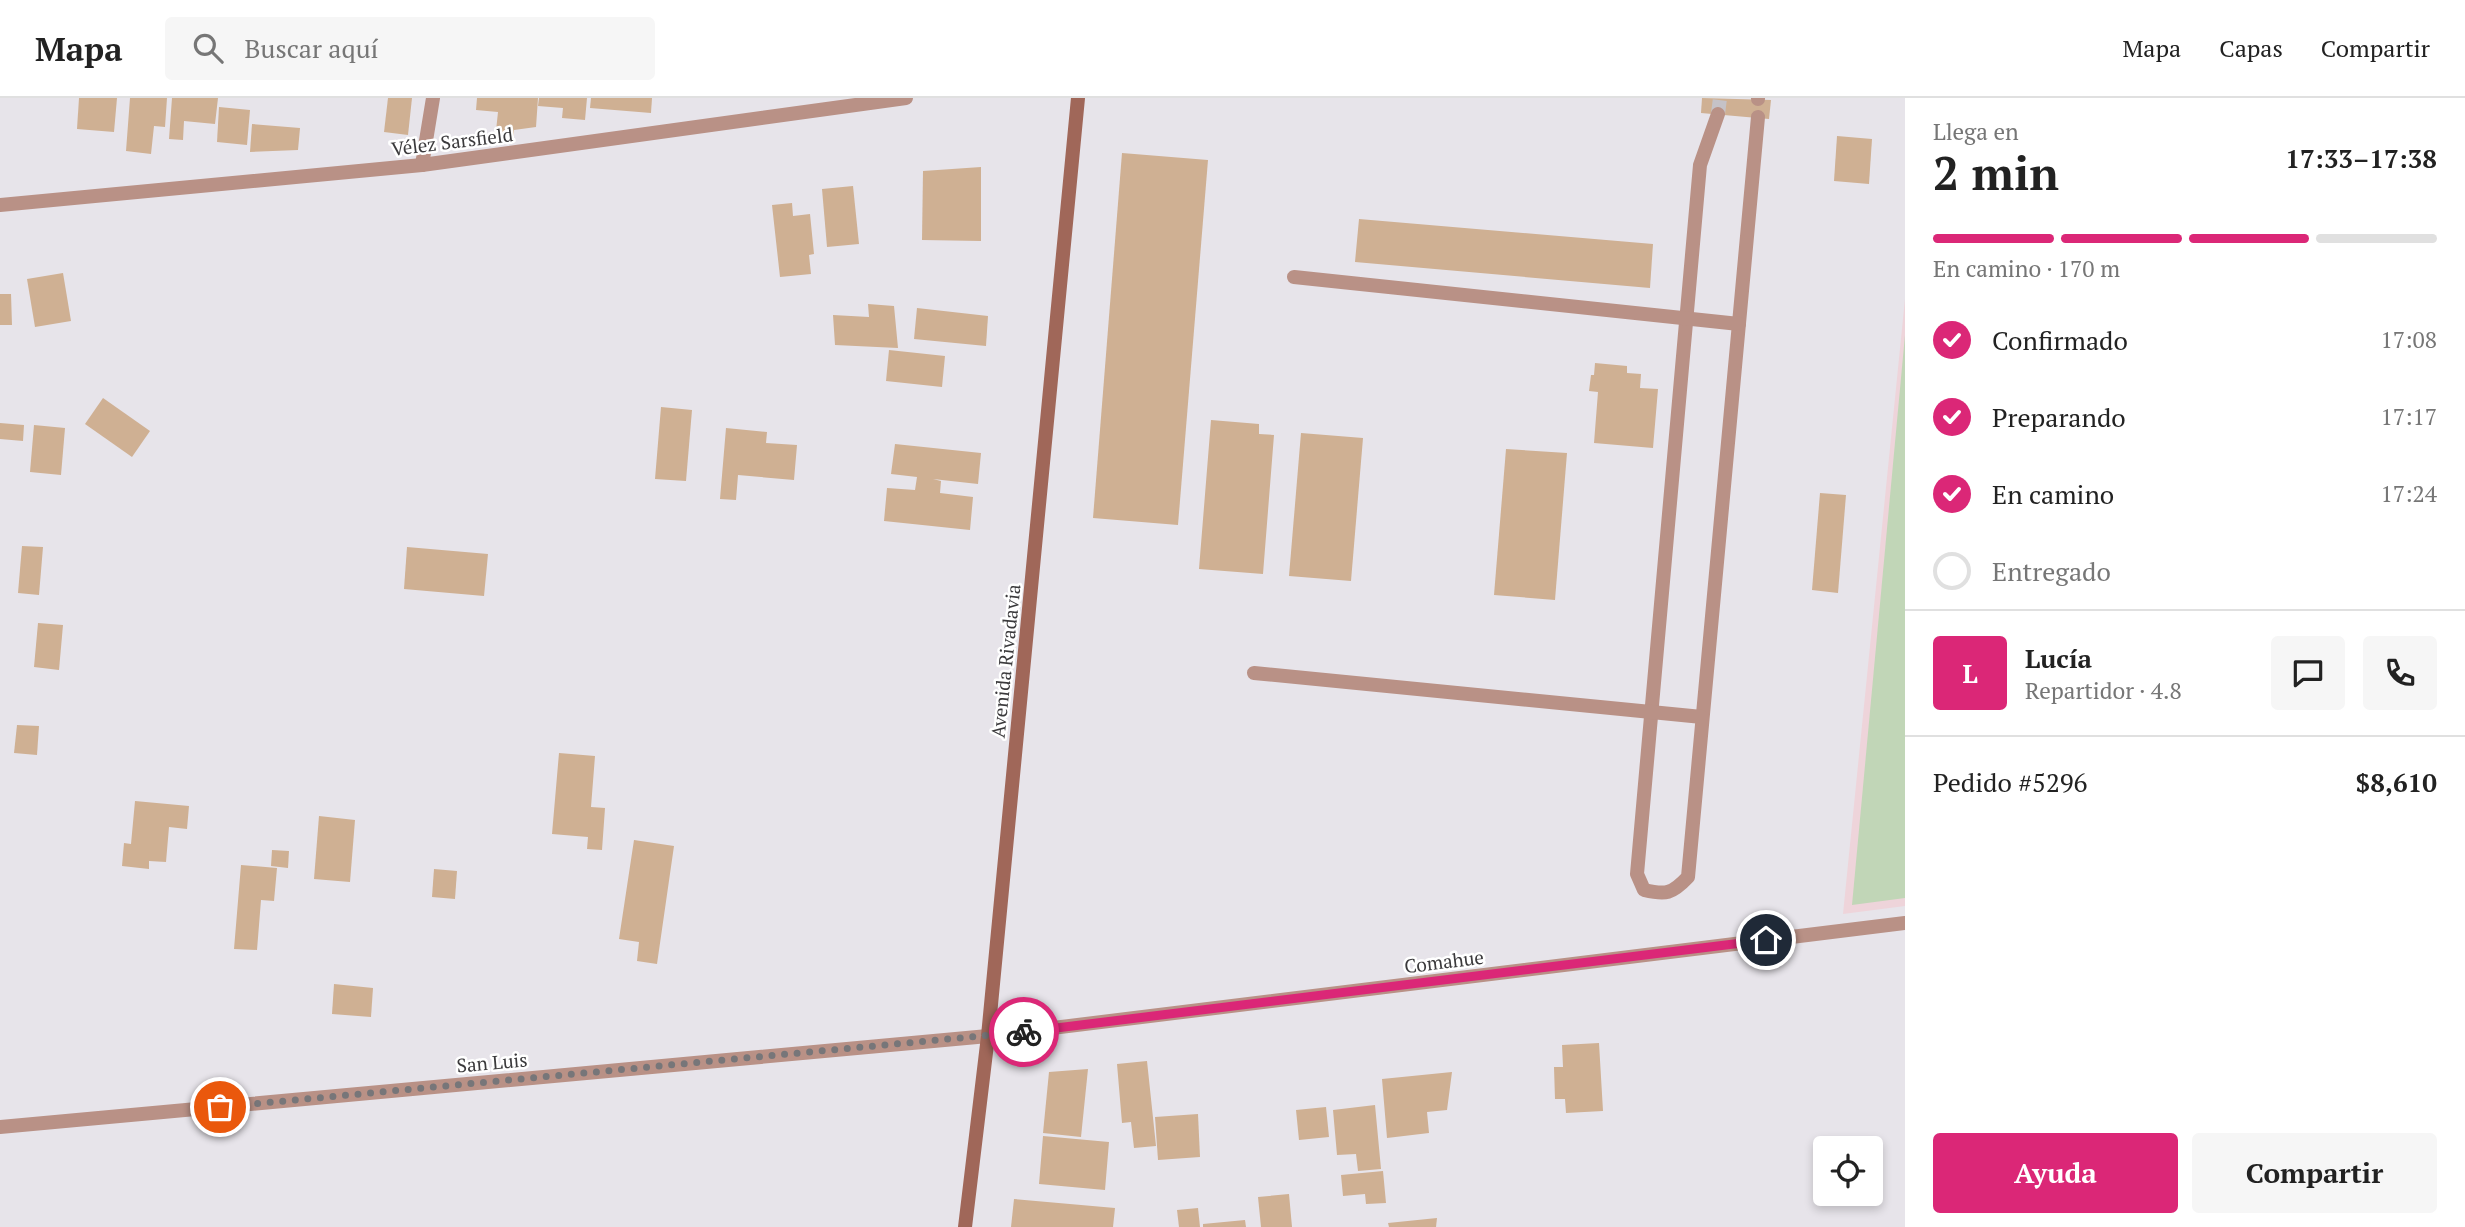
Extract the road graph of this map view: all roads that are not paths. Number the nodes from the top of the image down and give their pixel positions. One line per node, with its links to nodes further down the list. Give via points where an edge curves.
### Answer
1 (433, 98): 6 (street)
2 (906, 98): 6 (street, Vélez Sarsfield)
3 (1078, 98): 15 (main road, Avenida Rivadavia)
4 (1718, 114): 9 (street, via 1700,165)
5 (1758, 117): 10 (street)
6 (422, 165): 7 (street, Vélez Sarsfield)
7 (0, 205)
8 (1294, 277): 9 (street)
9 (1686, 319): 10 (street); 12 (street)
10 (1739, 324): 13 (street)
11 (1254, 673): 12 (street)
12 (1651, 712): 13 (street); 13 (street, via 1637,874 1644,890 1662,894 1688,877)
13 (1702, 717)
14 (1905, 923): 15 (street, Comahue)
15 (988, 1036): 16 (street, San Luis); 17 (main road, Avenida Rivadavia)
16 (0, 1127)
17 (965, 1227)

